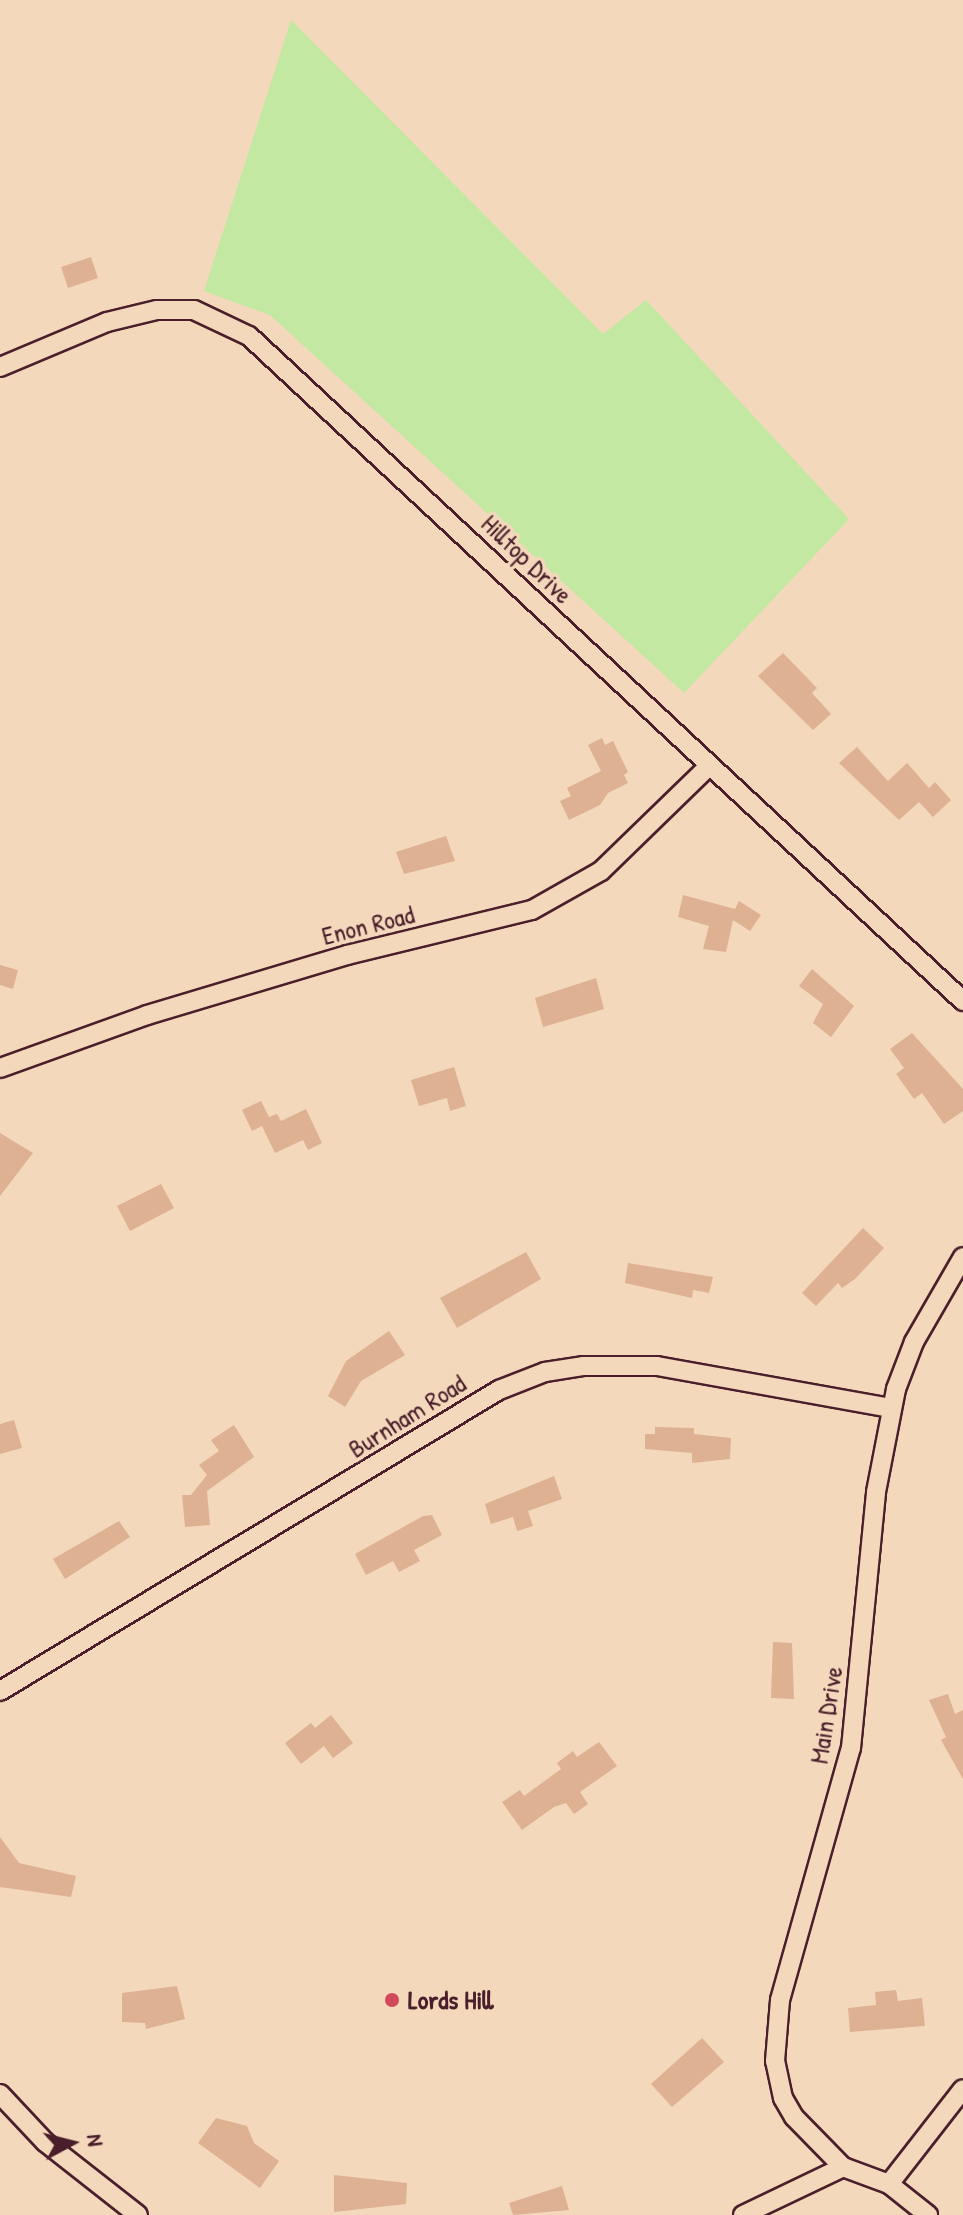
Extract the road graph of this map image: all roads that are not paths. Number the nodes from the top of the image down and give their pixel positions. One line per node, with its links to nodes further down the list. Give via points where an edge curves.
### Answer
1 (0, 367): 2 (street, Hilltop Drive, via 107,322 157,310 194,310 225,321 279,361)
2 (708, 767): 3 (street, Hilltop Drive); 4 (street, Enon Road, via 601,871 532,910 347,955 147,1015)
3 (963, 1001)
4 (0, 1068)
5 (963, 1257): 6 (street, Main Drive, via 914,1342)
6 (891, 1408): 7 (street, Burnham Road, via 657,1366 545,1372 499,1390); 10 (street, Main Drive, via 876,1492 851,1748 780,2000 775,2061 794,2117)
7 (0, 1691)
8 (963, 2089): 11 (street)
9 (0, 2094): 12 (street, via 45,2142)
10 (843, 2167): 11 (street); 13 (street)
11 (889, 2184): 14 (street)
12 (138, 2215)
13 (743, 2215)
14 (928, 2215)

